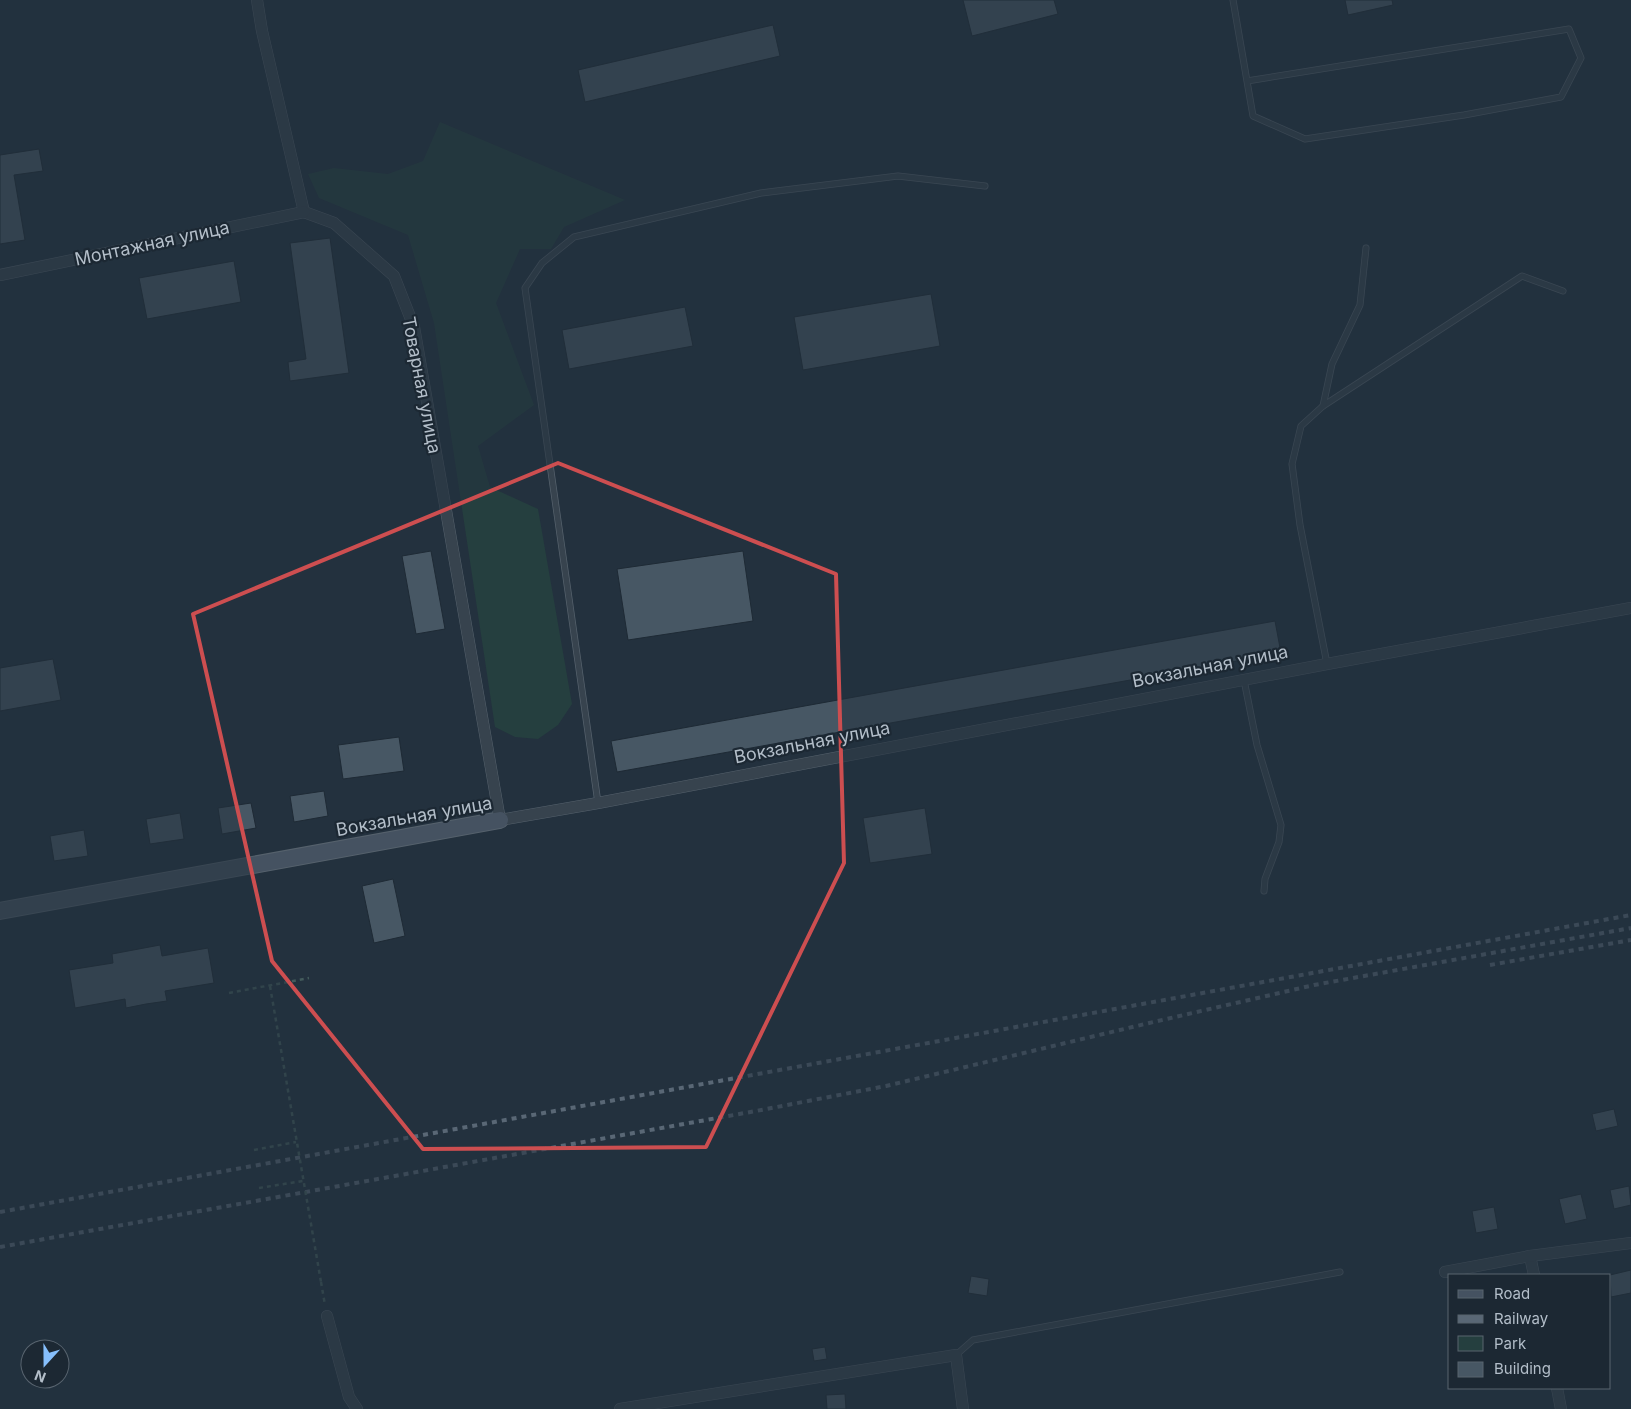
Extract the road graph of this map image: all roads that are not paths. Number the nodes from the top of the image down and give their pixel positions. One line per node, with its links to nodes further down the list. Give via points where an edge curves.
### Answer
1 (258, 0): 5 (street)
2 (1233, 0): 3 (lane)
3 (1247, 81): 3 (lane, via 1253,116 1306,139 1560,97 1581,58 1569,29)
4 (985, 186): 13 (lane, via 898,176 761,193 574,237 542,263 525,288)
5 (304, 212): 7 (street, Монтажная улица); 14 (street, Товарная улица, via 334,223 394,276 414,327)
6 (1366, 248): 9 (lane, via 1360,306 1332,364)
7 (0, 275)
8 (1563, 291): 9 (lane, via 1522,276)
9 (1323, 406): 11 (lane, via 1301,426 1292,464 1300,525)
10 (1631, 608): 11 (street, Вокзальная улица)
11 (1327, 664): 12 (street, Вокзальная улица)
12 (1244, 680): 13 (street, Вокзальная улица); 15 (lane, via 1257,745 1281,825)
13 (598, 803): 14 (street, Вокзальная улица)
14 (500, 820): 16 (street, Вокзальная улица)
15 (1264, 891)
16 (0, 911)
17 (1631, 1243): 18 (street)
18 (1530, 1256): 20 (street); 21 (street)
19 (1340, 1272): 23 (lane, via 973,1340)
20 (1445, 1272)
21 (1534, 1274)
22 (327, 1316): 25 (street, via 349,1397)
23 (956, 1355): 26 (street); 27 (street)
24 (1556, 1389): 28 (street)
25 (357, 1409)
26 (620, 1409)
27 (963, 1409)
28 (1561, 1409)

